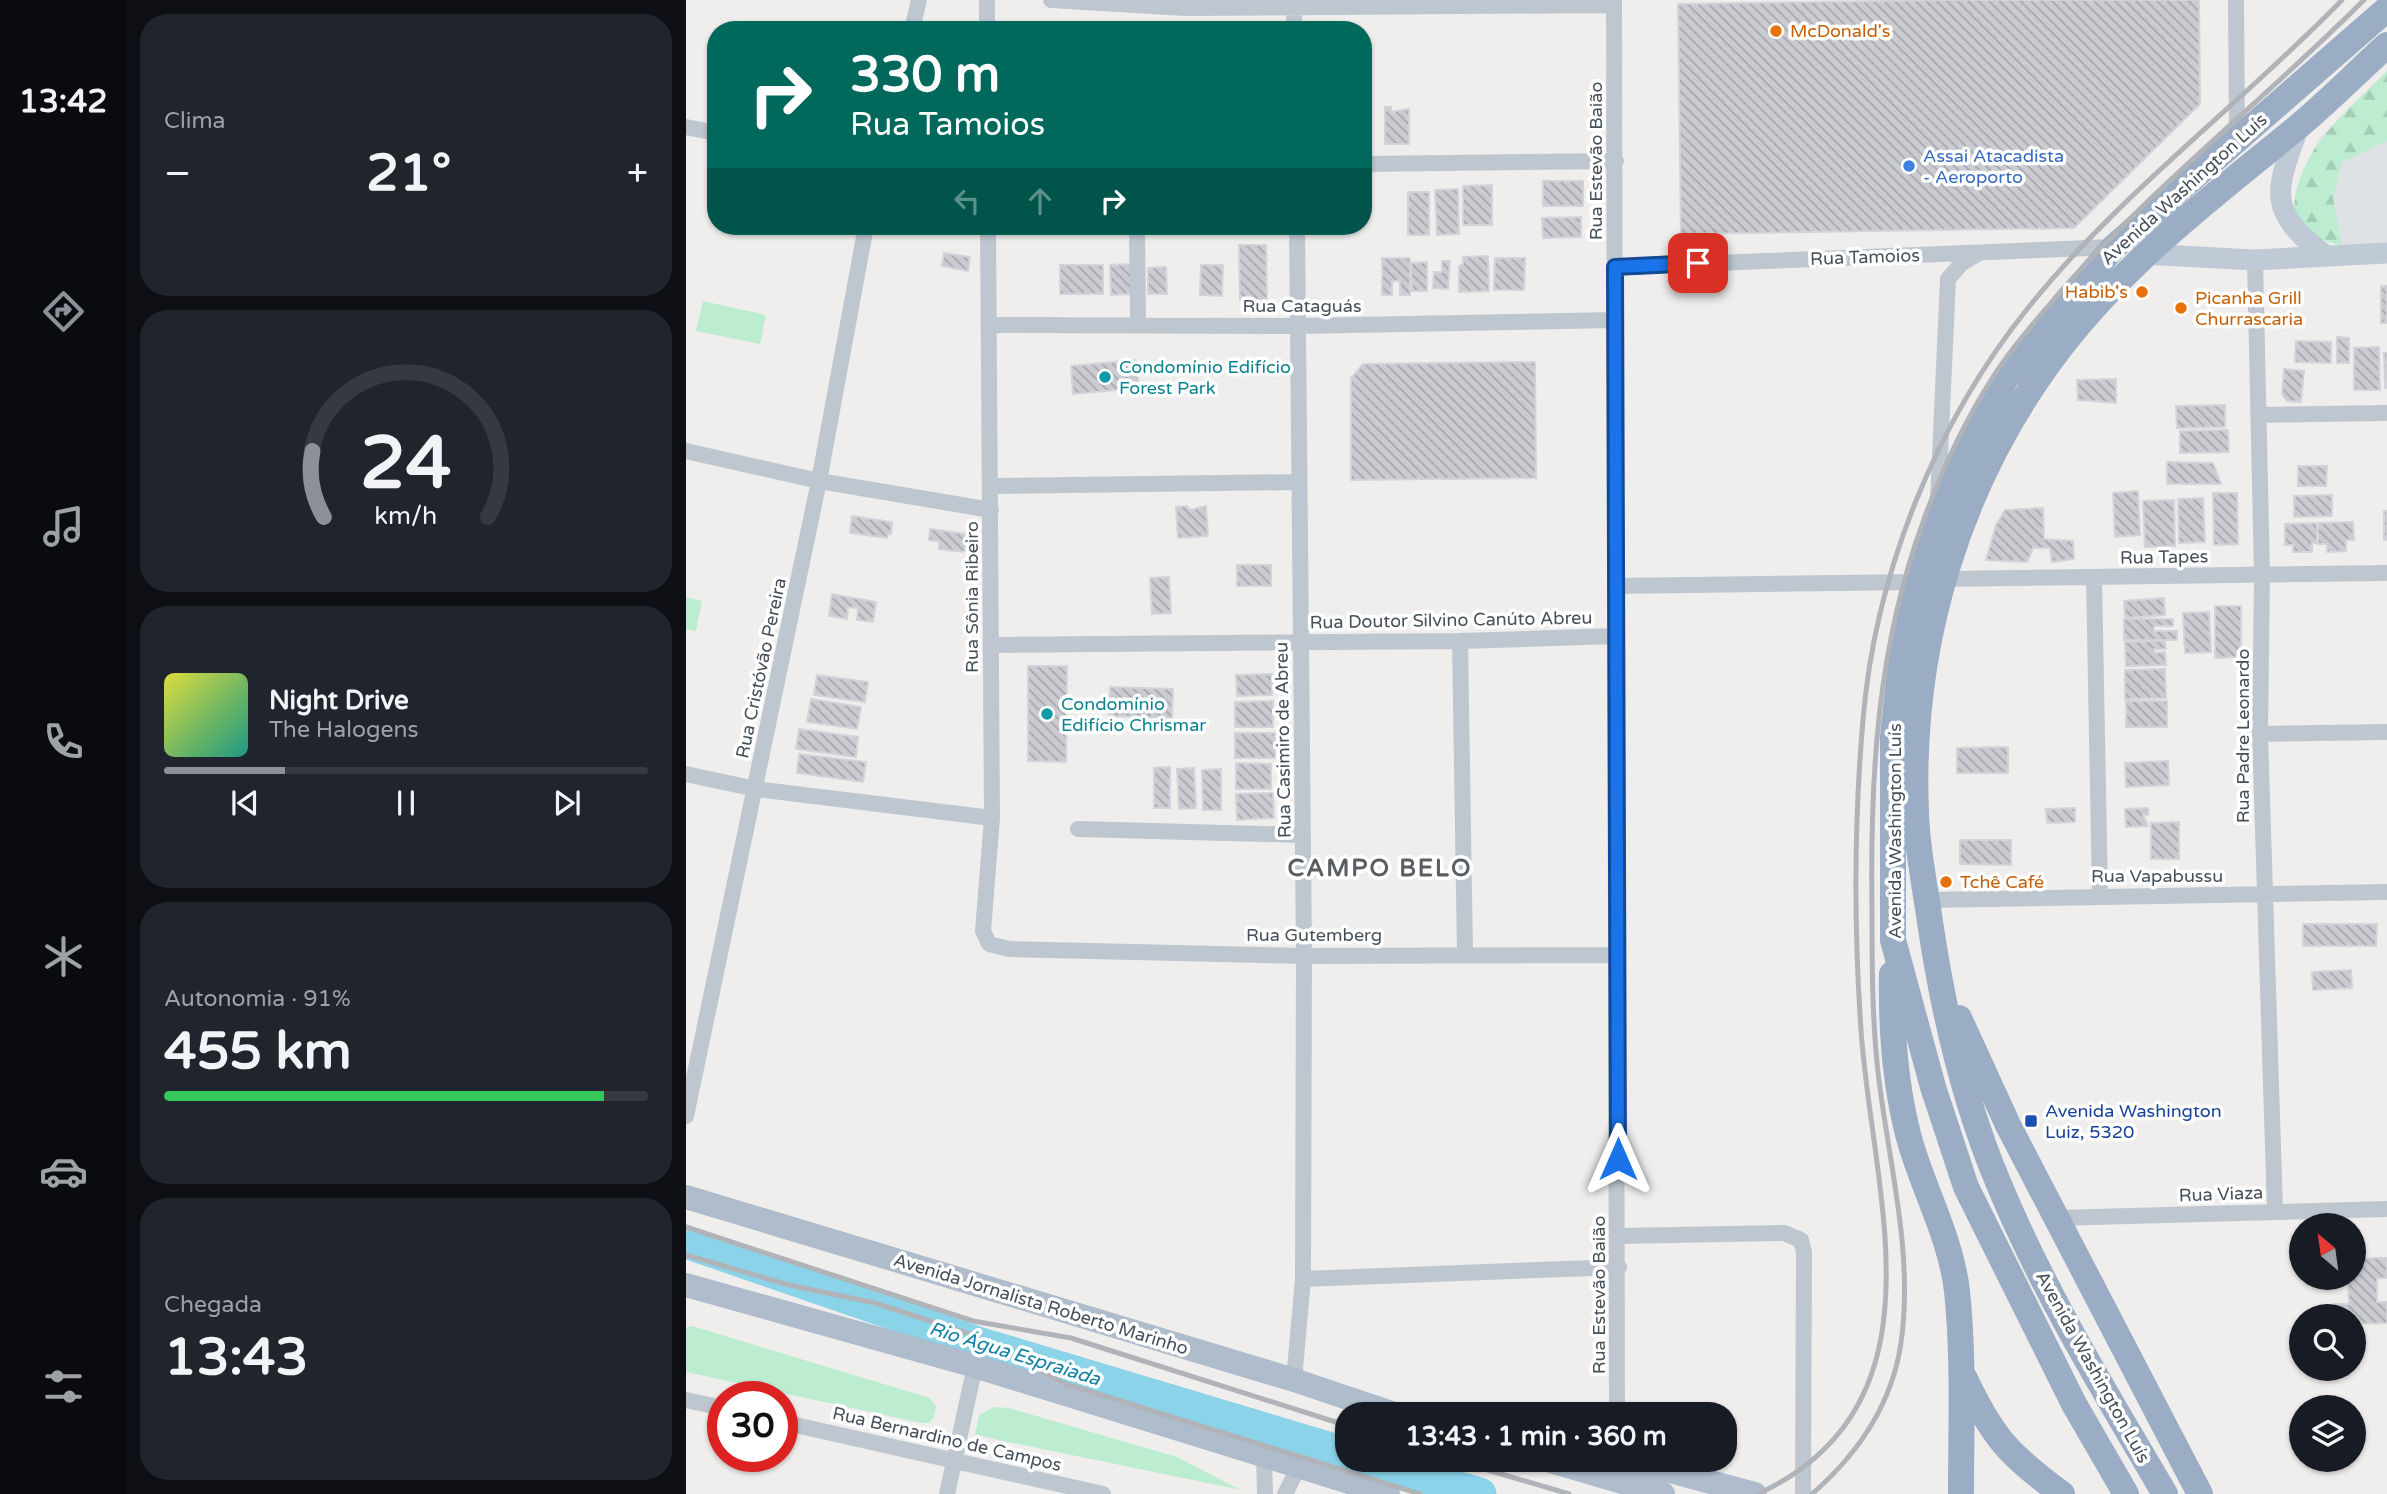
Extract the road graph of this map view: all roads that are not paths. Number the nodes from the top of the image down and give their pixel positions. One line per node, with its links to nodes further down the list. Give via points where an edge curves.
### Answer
1 (919, 0): 8 (street)
2 (987, 0): 9 (street)
3 (1051, 0): 6 (street, via 1185,8)
4 (2236, 0): 14 (street)
5 (1614, 2): 6 (street); 15 (street, Rua Estevão Baião)
6 (1294, 4)
7 (2387, 9): 14 (highway, Avenida Washington Luís)
8 (914, 21)
9 (987, 21)
10 (2387, 45): 12 (highway, Avenida Washington Luís)
11 (686, 127): 13 (street)
12 (2298, 127): 24 (highway, Avenida Washington Luís); 26 (main road, via 2279,195 2289,223)
13 (707, 131)
14 (2236, 142): 21 (highway, Avenida Washington Luís)
15 (1616, 162): 16 (street); 28 (street, Rua Estevão Baião)
16 (1372, 164)
17 (864, 235): 37 (street, Rua Cristóvão Pereira)
18 (988, 235): 31 (street, Rua Sônia Ribeiro)
19 (1137, 235): 32 (street)
20 (1297, 235): 33 (street, Rua Casimiro de Abreu)
21 (2115, 247): 22 (street, Rua Tamoios); 41 (highway, Avenida Washington Luís, via 2005,380 1959,463)
22 (1980, 253): 25 (street, Rua Tamoios); 29 (street, via 1962,263)
23 (2387, 253): 26 (main road)
24 (2142, 254): 27 (main road); 45 (highway, Avenida Washington Luís, via 2108,289 2027,392)
25 (1918, 255): 28 (street, Rua Tamoios); 29 (street)
26 (2325, 255): 27 (main road)
27 (2255, 260): 35 (street, Rua Padre Leonardo)
28 (1615, 267): 30 (street, Rua Estevão Baião)
29 (1948, 279): 41 (street)
30 (1615, 320): 33 (street, Rua Cataguás); 46 (street, Rua Estevão Baião)
31 (989, 325): 32 (street, Rua Cataguás); 39 (street, Rua Sônia Ribeiro)
32 (1138, 325): 33 (street, Rua Cataguás)
33 (1298, 326): 38 (street, Rua Casimiro de Abreu)
34 (2387, 412): 35 (street)
35 (2258, 415): 43 (street, Rua Padre Leonardo)
36 (686, 451): 37 (street)
37 (819, 481): 40 (street); 54 (street, Rua Cristóvão Pereira)
38 (1299, 482): 39 (street); 48 (street, Rua Casimiro de Abreu)
39 (991, 486): 40 (street, Rua Sônia Ribeiro)
40 (991, 510): 50 (street, Rua Sônia Ribeiro)
41 (1937, 519): 45 (highway, Avenida Washington Luís)
42 (2387, 573): 43 (street, Rua Tapes)
43 (2262, 574): 44 (street, Rua Tapes); 52 (street, Rua Padre Leonardo)
44 (2094, 577): 45 (street, Rua Tapes); 60 (street)
45 (1930, 581): 46 (street, Rua Tapes); 61 (highway, Avenida Washington Luís, via 1930,627 1916,738 1916,812); 62 (highway, Avenida Washington Luís, via 1901,663 1893,736)
46 (1616, 586): 47 (street, Rua Estevão Baião)
47 (1617, 636): 49 (street, Rua Doutor Silvino Canúto Abreu); 65 (street, Rua Estevão Baião)
48 (1301, 641): 49 (street, Rua Doutor Silvino Canúto Abreu); 50 (street, Rua Doutor Silvino Canúto Abreu); 57 (street, Rua Casimiro de Abreu)
49 (1460, 641): 64 (street)
50 (991, 645): 55 (street, Rua Sônia Ribeiro)
51 (2387, 732): 52 (street)
52 (2260, 734): 59 (street, Rua Padre Leonardo)
53 (686, 774): 54 (street)
54 (756, 789): 55 (street); 68 (street, Rua Cristóvão Pereira)
55 (992, 818): 63 (street, Rua Sônia Ribeiro, via 983,931 989,944)
56 (1078, 829): 57 (street)
57 (1303, 835): 66 (street, Rua Casimiro de Abreu)
58 (2387, 892): 59 (street, Rua Vapabussu)
59 (2265, 894): 60 (street, Rua Vapabussu); 71 (street, Rua Padre Leonardo)
60 (2100, 895): 61 (street, Rua Vapabussu)
61 (1927, 900): 67 (highway, Avenida Washington Luís)
62 (1893, 940): 78 (highway, via 1893,1040 1899,1082 1909,1138 1957,1290); 101 (highway, Avenida Washington Luís, via 1966,1187 2074,1404)
63 (1009, 949): 66 (street, Rua Gutemberg)
64 (1465, 954): 65 (street, Rua Gutemberg); 66 (street, Rua Gutemberg)
65 (1618, 955): 73 (street, Rua Estevão Baião)
66 (1304, 956): 75 (street, Rua Casimiro de Abreu)
67 (1938, 979): 72 (highway); 102 (highway, Avenida Washington Luís, via 1971,1109 1998,1182 2045,1282)
68 (686, 1116)
69 (686, 1197): 79 (main road, Avenida Jornalista Roberto Marinho)
70 (2387, 1209): 71 (street, Rua Viaza)
71 (2275, 1211): 72 (street, Rua Viaza)
72 (2056, 1219): 90 (highway)
73 (1619, 1236): 74 (street, Rua Estevão Baião); 98 (street, via 1784,1233 1801,1240)
74 (1619, 1266): 75 (street); 82 (street, Rua Estevão Baião)
75 (1303, 1279): 79 (street, Rua Casimiro de Abreu)
76 (686, 1285): 77 (main road)
77 (975, 1366): 85 (main road); 86 (street)
78 (1961, 1370): 99 (highway); 100 (highway, via 2001,1444)
79 (1294, 1380): 81 (main road, Avenida Jornalista Roberto Marinho)
80 (686, 1400): 83 (street)
81 (1359, 1402)
82 (1617, 1402)
83 (707, 1405)
84 (798, 1426): 86 (street, Rua Bernardino de Campos)
85 (1264, 1455): 87 (main road); 93 (street)
86 (954, 1460): 91 (street); 92 (street, Rua Bernardino de Campos)
87 (1299, 1466): 94 (street); 95 (main road)
88 (1588, 1472): 96 (main road)
89 (1673, 1472): 97 (main road)
90 (2192, 1488)
91 (947, 1494)
92 (1103, 1494)
93 (1265, 1494)
94 (1285, 1494)
95 (1388, 1494)
96 (1663, 1494)
97 (1755, 1494)
98 (1803, 1494)
99 (1961, 1494)
100 (2062, 1494)
101 (2126, 1494)
102 (2165, 1494)

